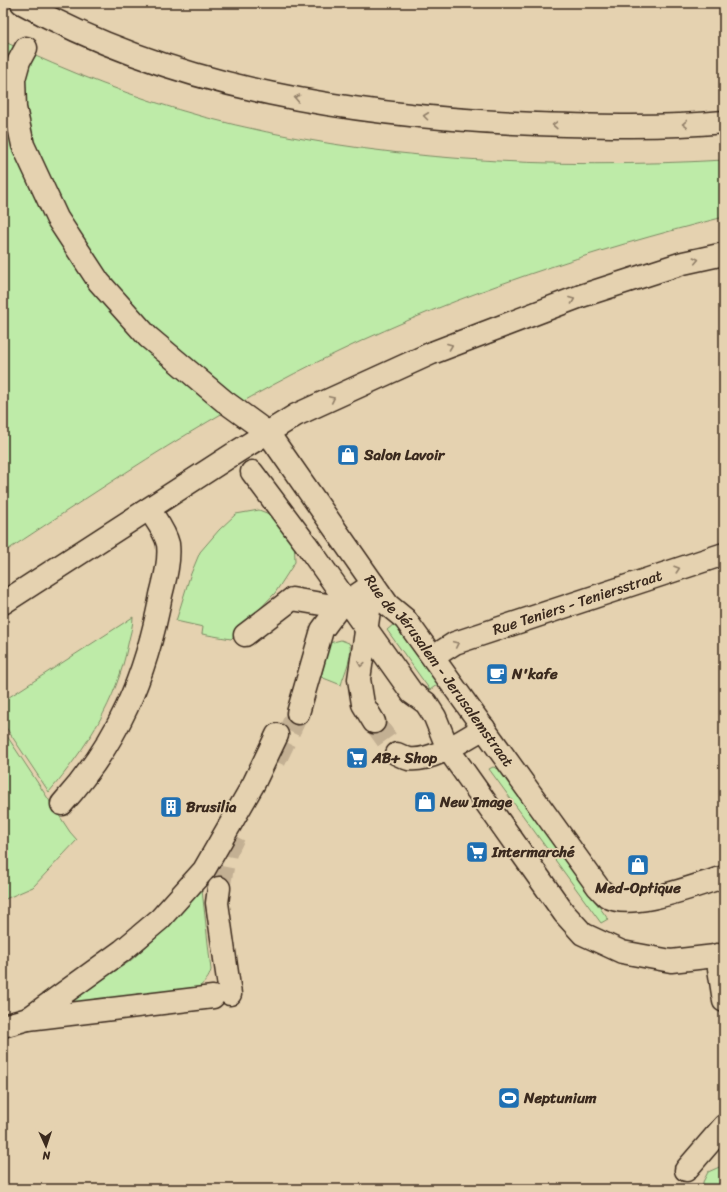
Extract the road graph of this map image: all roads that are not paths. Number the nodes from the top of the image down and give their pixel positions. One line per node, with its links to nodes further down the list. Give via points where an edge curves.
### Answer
1 (22, 3): 3 (street, one-way to 1, via 584,126 465,121 322,103 211,79 127,53)
2 (26, 48): 5 (street, Rue de Jérusalem - Jerusalemstraat, via 14,79 15,108 23,145 57,218 99,282 148,337 224,401)
3 (724, 122)
4 (724, 254): 5 (street, one-way to 4, via 296,416 432,353 581,296 683,263)
5 (268, 433): 7 (street); 9 (street, Rue de Jérusalem - Jerusalemstraat)
6 (252, 472): 11 (street, via 306,544)
7 (149, 509): 10 (street); 21 (street, via 168,544 167,565 146,657 128,708 104,751 84,780)
8 (724, 554): 14 (street, Rue Teniers - Teniersstraat, one-way to 8, via 455,643)
9 (373, 584): 11 (street); 12 (street); 14 (street, Rue de Jérusalem - Jerusalemstraat, via 388,605 405,619)
10 (3, 603)
11 (342, 604): 12 (street); 13 (street, via 292,599); 15 (street, via 322,630)
12 (366, 630): 16 (street, one-way to 16, via 359,679 363,704); 19 (street, via 412,693 426,703)
13 (245, 635)
14 (433, 657): 17 (street, Rue de Jérusalem - Jerusalemstraat)
15 (298, 713)
16 (374, 722)
17 (484, 728): 19 (street); 22 (street, Rue de Jérusalem - Jerusalemstraat, via 607,896 618,900 648,900)
18 (277, 735): 26 (street, via 254,783 204,870 160,919 127,947)
19 (448, 749): 20 (street, via 427,757 409,759); 24 (street, via 564,913 583,934 622,952 641,957 671,961)
20 (397, 754)
21 (62, 804)
22 (724, 877)
23 (219, 888): 26 (street, via 217,903 221,995)
24 (720, 955): 25 (street)
25 (724, 1001)
26 (28, 1019): 27 (street)
27 (3, 1026)
28 (724, 1126): 29 (street)
29 (686, 1170)

